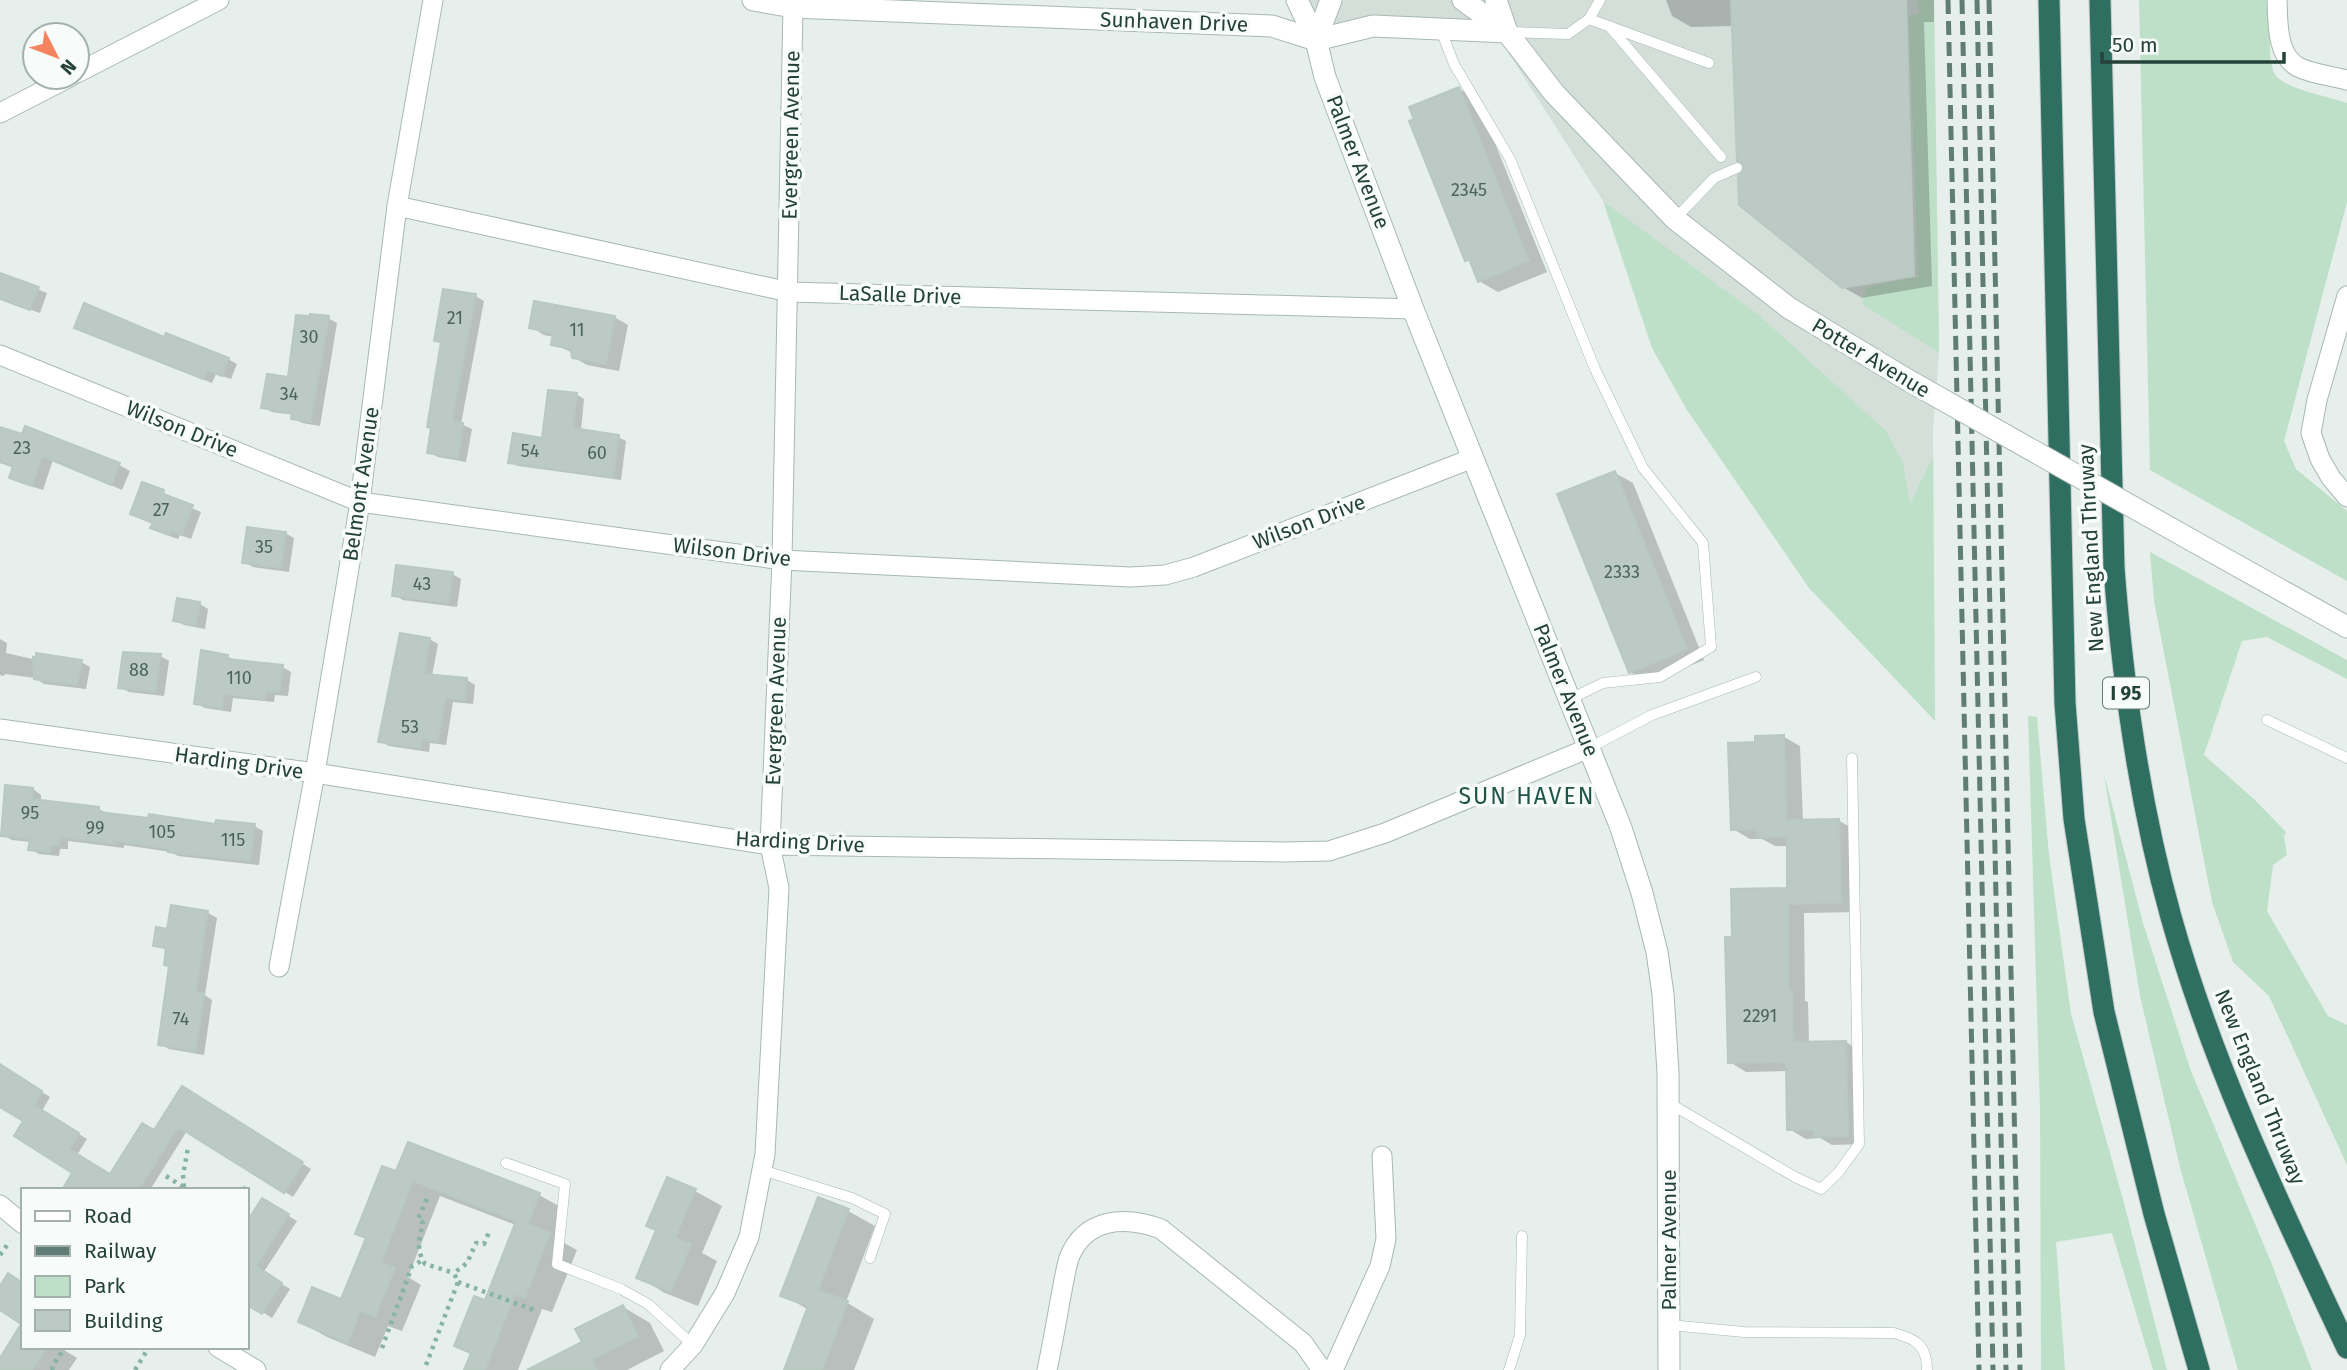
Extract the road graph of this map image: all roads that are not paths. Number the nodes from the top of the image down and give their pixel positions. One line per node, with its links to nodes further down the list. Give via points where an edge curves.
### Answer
1 (219, 0): 19 (street)
2 (433, 0): 25 (street, Belmont Avenue)
3 (753, 0): 12 (street, Sunhaven Drive)
4 (1297, 0): 17 (street, Palmer Avenue)
5 (1331, 0): 17 (street)
6 (1463, 0): 16 (street, Potter Avenue)
7 (1496, 0): 16 (street)
8 (1600, 0): 13 (lane)
9 (2049, 0): 66 (highway, New England Thruway, via 2065,704 2074,819 2104,1012)
10 (2100, 0): 56 (highway, New England Thruway / I 95, via 2114,568 2137,769 2171,918 2198,1004 2265,1170)
11 (2277, 0): 20 (street, via 2283,49 2297,66)
12 (793, 7): 17 (street, Sunhaven Drive, via 1272,26); 27 (street, Evergreen Avenue)
13 (1589, 19): 14 (lane); 16 (lane, via 1568,34)
14 (1609, 26): 18 (lane); 23 (lane)
15 (1439, 27): 16 (street); 17 (street, via 1373,26); 37 (lane, via 1454,64 1510,159 1595,369 1643,468 1703,543 1712,647 1660,677 1603,683)
16 (1507, 32): 26 (street, Potter Avenue, via 1554,93)
17 (1316, 40): 29 (street, Palmer Avenue, via 1325,77)
18 (1709, 63)
19 (91, 66)
20 (2347, 80)
21 (43, 91): 22 (street)
22 (0, 113)
23 (1721, 158)
24 (1737, 168): 26 (lane, via 1714,178)
25 (397, 206): 27 (street, LaSalle Drive); 33 (street, Belmont Avenue)
26 (1675, 219): 35 (street, Potter Avenue, bridge, via 1788,308)
27 (789, 292): 29 (street, LaSalle Drive); 34 (street, Evergreen Avenue)
28 (2347, 296): 32 (street, via 2311,433 2320,459)
29 (1413, 309): 31 (street, Palmer Avenue)
30 (0, 355): 33 (street, Wilson Drive)
31 (1473, 458): 34 (street, Wilson Drive, via 1165,575); 37 (street, Palmer Avenue)
32 (2347, 497)
33 (360, 502): 34 (street, Wilson Drive); 43 (street, Belmont Avenue)
34 (782, 560): 44 (street, Evergreen Avenue)
35 (2347, 627)
36 (1756, 677): 40 (lane, via 1652,715)
37 (1570, 699): 40 (street, Palmer Avenue)
38 (2267, 720): 42 (lane)
39 (0, 729): 43 (street, Harding Drive)
40 (1589, 748): 44 (street, Harding Drive, via 1385,833 1329,851); 46 (street, Palmer Avenue, via 1621,828 1657,952)
41 (1852, 758): 46 (lane, via 1859,1144 1821,1189)
42 (2347, 758)
43 (315, 773): 44 (street, Harding Drive); 45 (street, Belmont Avenue)
44 (770, 845): 49 (street, Evergreen Avenue, via 779,888)
45 (279, 967)
46 (1669, 1103): 54 (street, Palmer Avenue)
47 (1382, 1156): 62 (street, via 1386,1238 1380,1266)
48 (506, 1163): 55 (lane, via 565,1184 557,1264 648,1304)
49 (762, 1170): 53 (lane, via 852,1198 885,1214); 55 (street, Evergreen Avenue, via 749,1237 725,1293)
50 (0, 1205): 51 (street)
51 (21, 1222)
52 (1522, 1236): 63 (lane, via 1520,1335)
53 (870, 1258)
54 (1669, 1325): 64 (street, Palmer Avenue); 65 (lane, via 1744,1332 1894,1333 1913,1338 1923,1348)
55 (694, 1345): 59 (street, Evergreen Avenue)
56 (2347, 1348)
57 (221, 1349): 58 (street)
58 (255, 1370)
59 (670, 1370)
60 (1047, 1370): 61 (street, via 1070,1257 1080,1238 1099,1225 1117,1221 1139,1221 1161,1229 1303,1343)
61 (1322, 1370)
62 (1333, 1370)
63 (1509, 1370)
64 (1669, 1370)
65 (1927, 1370)
66 (2199, 1370)

